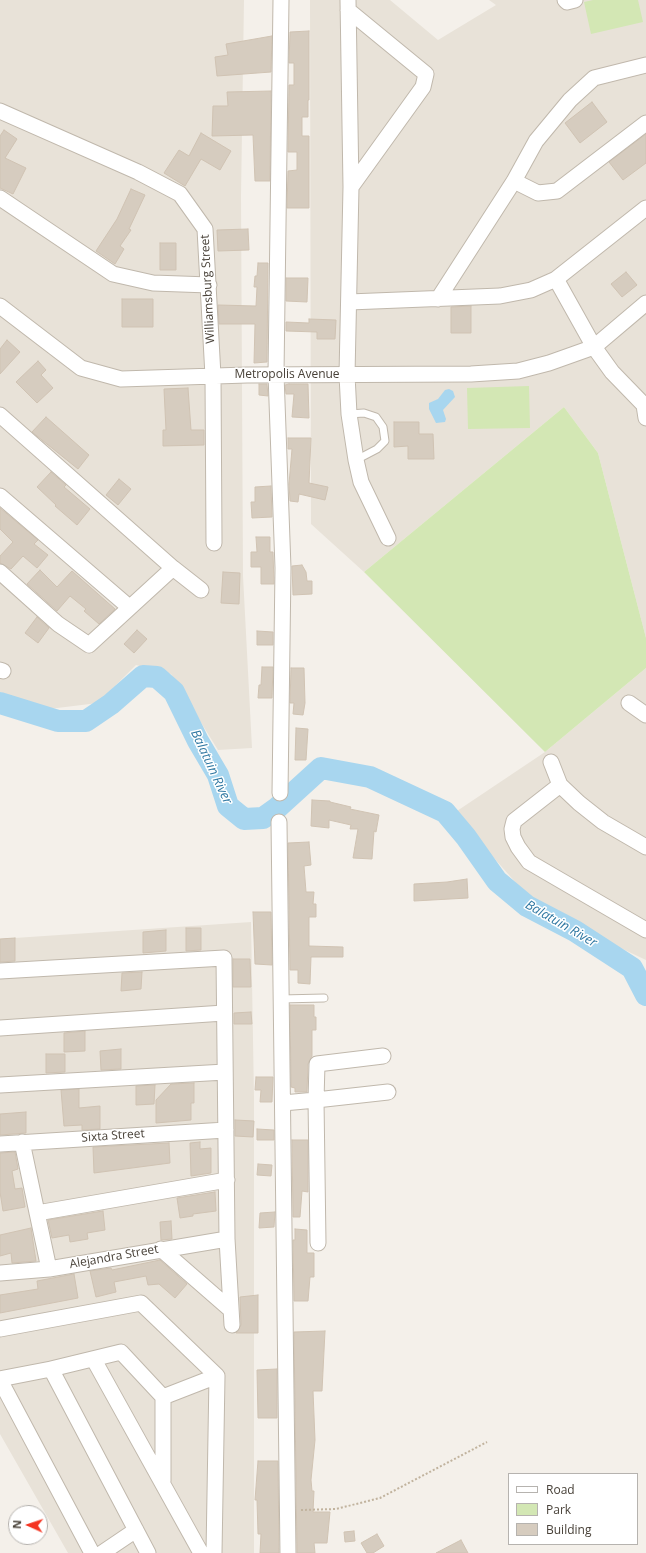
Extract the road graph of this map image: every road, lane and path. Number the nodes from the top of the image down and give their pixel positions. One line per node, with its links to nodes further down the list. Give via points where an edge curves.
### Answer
1 (281, 0): 17 (street)
2 (348, 5): 7 (street); 7 (street, via 426,74 423,87)
3 (646, 65): 6 (street, via 594,78 570,100 536,141)
4 (0, 111): 11 (street, Williamsburg Street, via 138,172 180,194 205,229)
5 (646, 123): 6 (street, via 557,191 538,193)
6 (514, 181): 12 (street)
7 (351, 187): 13 (street)
8 (0, 198): 11 (street, via 113,274 153,283)
9 (646, 208): 10 (street)
10 (556, 278): 12 (street, via 531,290 500,296); 16 (street)
11 (209, 285): 19 (street, Williamsburg Street)
12 (438, 299): 13 (street)
13 (349, 302): 18 (street)
14 (646, 303): 16 (street)
15 (0, 306): 19 (street, Metropolis Avenue, via 80,368 121,379)
16 (594, 347): 18 (street, Metropolis Avenue, via 518,371); 20 (street, via 612,372)
17 (276, 374): 18 (street, Metropolis Avenue); 19 (street, Metropolis Avenue); 35 (street, via 283,568)
18 (347, 375): 21 (street)
19 (213, 376): 26 (street, Williamsburg Street)
20 (645, 408)
21 (349, 414): 23 (street); 23 (lane, via 364,413 376,417 382,427 385,441 377,450)
22 (0, 416): 27 (street)
23 (356, 460): 25 (street, via 361,482)
24 (0, 496): 30 (street)
25 (388, 538)
26 (214, 543)
27 (173, 568): 29 (street); 30 (street)
28 (0, 572): 30 (street, via 58,624 89,645)
29 (201, 590)
30 (129, 606)
31 (629, 702): 32 (street)
32 (646, 715)
33 (551, 762): 34 (street)
34 (560, 785): 37 (street, via 579,804 603,822); 38 (street, via 514,821 512,837 529,862)
35 (280, 793)
36 (279, 822): 41 (street)
37 (646, 847)
38 (646, 930)
39 (0, 971): 42 (street, via 224,958)
40 (324, 998): 41 (lane)
41 (281, 999): 49 (street)
42 (224, 1013): 43 (street); 45 (street)
43 (0, 1028)
44 (383, 1056): 48 (street, via 317,1064)
45 (225, 1072): 46 (street); 50 (street)
46 (0, 1085)
47 (388, 1092): 48 (street)
48 (316, 1100): 49 (street); 56 (street)
49 (283, 1103): 70 (street)
50 (226, 1130): 51 (street, Sixta Street); 53 (street)
51 (22, 1142): 52 (street, Sixta Street); 54 (street)
52 (0, 1144)
53 (227, 1180): 54 (street); 55 (street)
54 (37, 1213): 58 (street)
55 (227, 1239): 57 (street, Alejandra Street); 60 (street)
56 (318, 1243)
57 (162, 1249): 58 (street, Alejandra Street); 60 (street)
58 (49, 1269): 59 (street, Alejandra Street)
59 (0, 1273)
60 (231, 1310): 61 (street)
61 (232, 1325)
62 (0, 1329): 65 (street, via 141,1303)
63 (94, 1360): 64 (street); 67 (street, via 121,1352); 69 (street)
64 (51, 1369): 66 (street); 71 (street)
65 (217, 1376): 67 (street); 76 (street)
66 (0, 1380): 72 (street)
67 (164, 1397): 69 (street)
68 (487, 1442): 70 (path, via 380,1498 336,1509)
69 (163, 1481): 75 (street)
70 (288, 1511): 77 (street)
71 (136, 1530): 73 (street); 74 (street)
72 (92, 1553)
73 (102, 1553)
74 (148, 1553)
75 (201, 1553)
76 (214, 1553)
77 (288, 1553)

